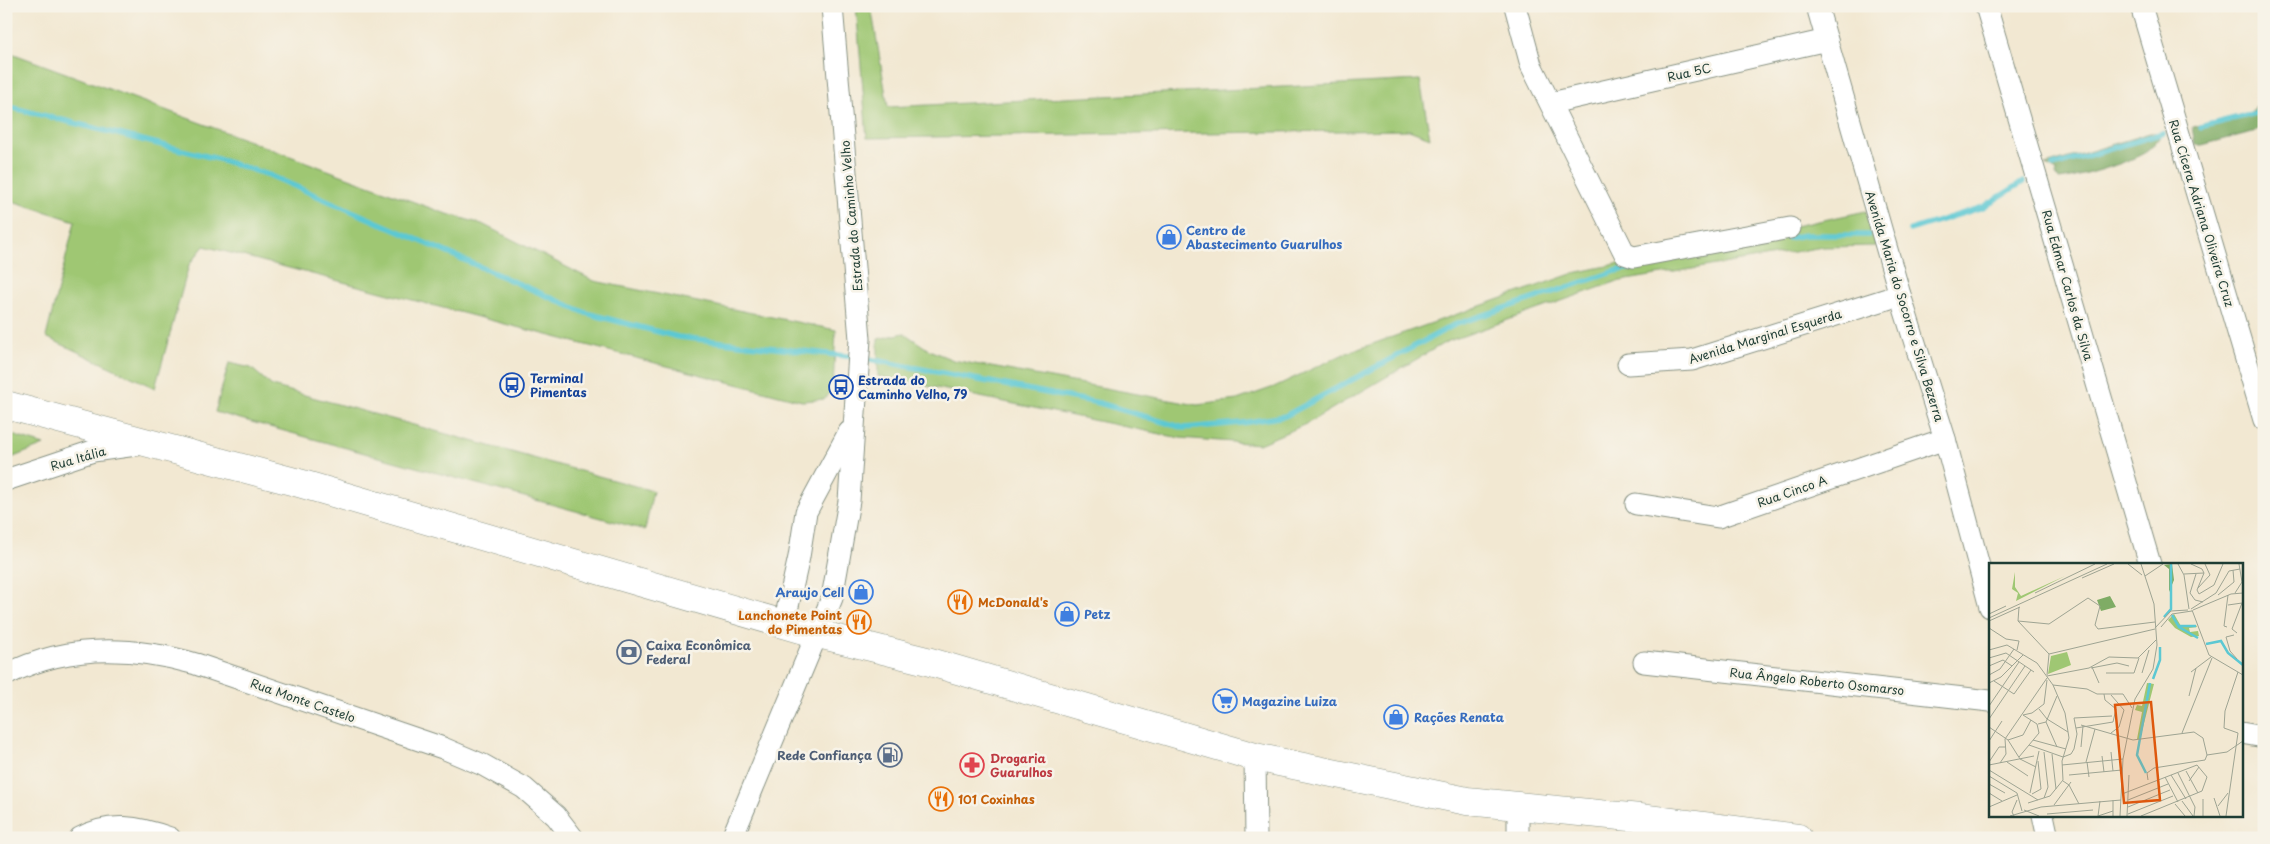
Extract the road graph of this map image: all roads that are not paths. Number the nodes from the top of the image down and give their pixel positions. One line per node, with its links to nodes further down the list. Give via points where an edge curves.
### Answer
1 (832, 6): 14 (street, Estrada do Caminho Velho, via 860,339)
2 (1515, 6): 7 (street, via 1531,65)
3 (1817, 6): 6 (street, Avenida Maria do Socorro e Silva Bezerra)
4 (1986, 6): 19 (street, Rua Edmar Carlos da Silva)
5 (2141, 6): 13 (street, Rua Cícera Adriana Oliveira Cruz)
6 (1827, 40): 7 (street, Rua 5C); 9 (street, Avenida Maria do Socorro e Silva Bezerra)
7 (1551, 103): 8 (street, via 1621,250 1627,256)
8 (1790, 228)
9 (1900, 294): 10 (street, Avenida Marginal Esquerda, via 1692,360); 15 (street, Avenida Maria do Socorro e Silva Bezerra)
10 (1628, 364)
11 (6, 405): 16 (main road)
12 (6, 418): 16 (main road, via 46,429)
13 (2264, 420)
14 (853, 425): 21 (street, Estrada do Caminho Velho, via 806,512); 22 (street, Estrada do Caminho Velho, via 849,501 835,589)
15 (1945, 439): 18 (street, Rua Cinco A, via 1718,517); 20 (street, Avenida Maria do Socorro e Silva Bezerra)
16 (151, 443): 17 (street, Rua Itália, via 93,451); 21 (main road)
17 (6, 480)
18 (1636, 504)
19 (2150, 563)
20 (1989, 603)
21 (784, 624): 22 (main road)
22 (818, 634): 28 (main road, via 927,661); 34 (street, Estrada do Caminho Velho)
23 (1644, 662): 25 (street, Rua Ângelo Roberto Osomarso)
24 (6, 675): 33 (street, Rua Monte Castelo, via 48,658 82,653 122,650 163,654 443,748 484,765 524,788 556,816)
25 (1989, 701)
26 (2242, 733): 27 (street)
27 (2264, 737)
28 (1255, 757): 29 (main road, via 1467,801); 35 (street)
29 (1518, 807): 36 (street); 37 (main road)
30 (2043, 816): 38 (street)
31 (80, 838): 32 (street, via 92,831 115,826 138,828)
32 (170, 838)
33 (573, 838)
34 (732, 838)
35 (1256, 838)
36 (1518, 838)
37 (1798, 838)
38 (2048, 838)

